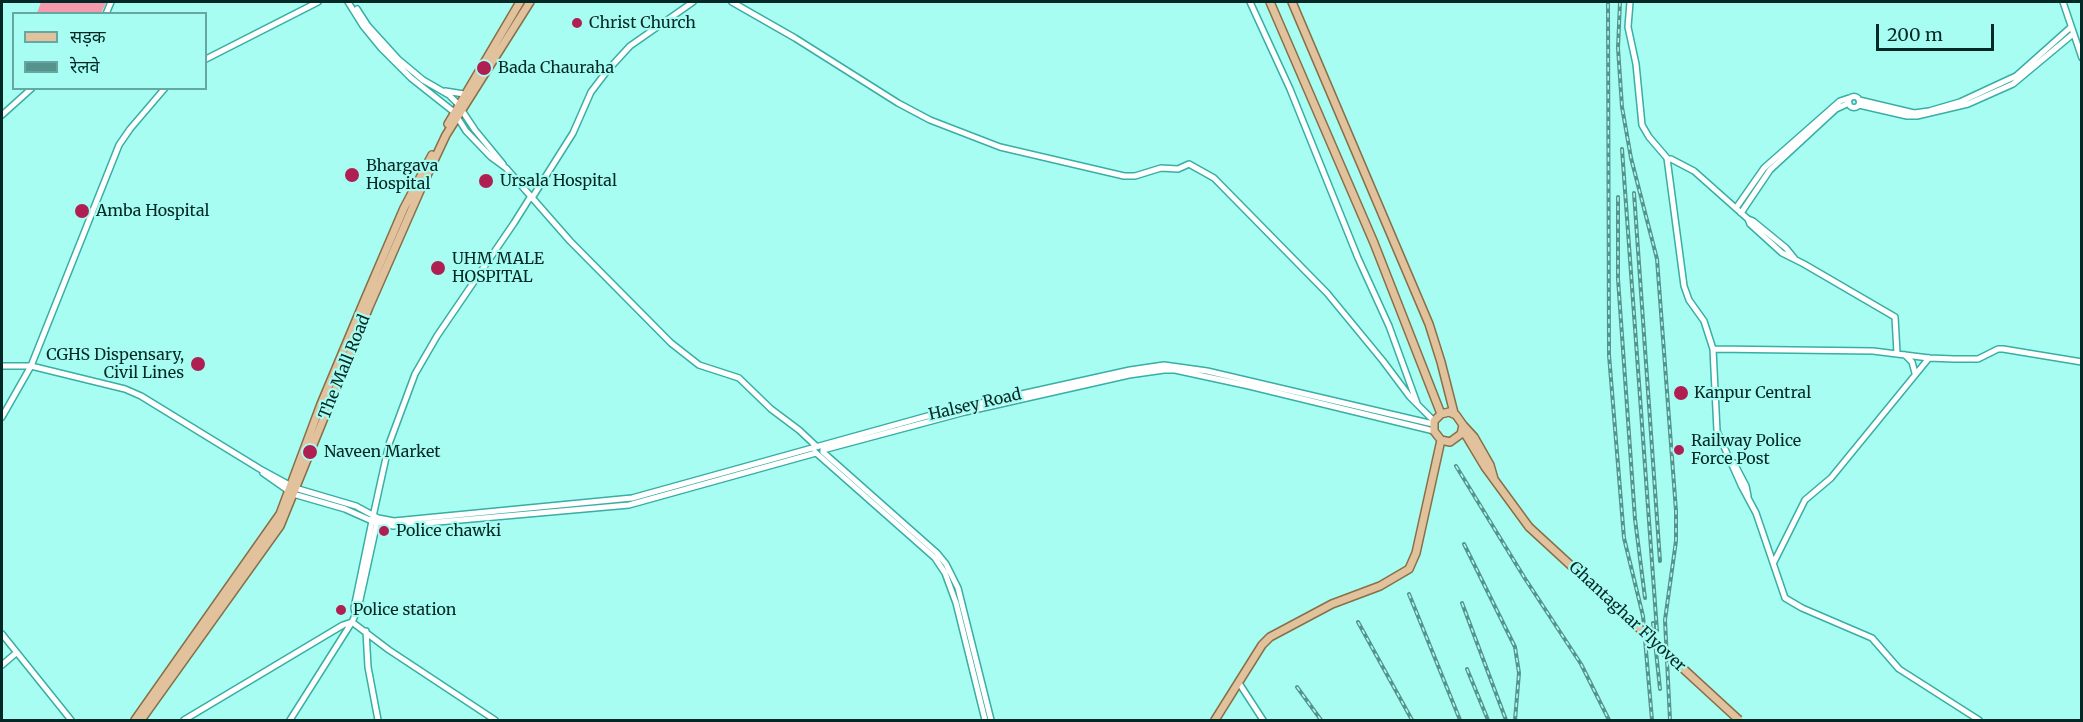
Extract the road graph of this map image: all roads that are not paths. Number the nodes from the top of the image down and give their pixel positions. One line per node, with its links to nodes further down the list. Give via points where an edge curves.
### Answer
1 (318, 2): 14 (street)
2 (350, 2): 19 (street, via 387,48); 23 (street, via 363,26 411,78)
3 (520, 2): 20 (main road, The Mall Road)
4 (530, 2): 23 (main road, The Mall Road)
5 (693, 2): 27 (street, via 630,46 607,71)
6 (732, 2): 38 (street, via 898,103 1000,147 1124,176 1189,164 1214,178 1327,293)
7 (1250, 2): 38 (street, via 1389,326)
8 (1270, 2): 41 (main road, via 1374,243)
9 (1292, 2): 40 (main road, via 1422,307)
10 (1630, 2): 25 (street, via 1628,27 1642,124)
11 (2063, 2): 12 (street)
12 (2071, 27): 13 (street); 16 (street)
13 (2073, 34): 15 (street); 16 (street)
14 (207, 58)
15 (2082, 58)
16 (2013, 81): 22 (street, via 1929,111 1914,113)
17 (30, 90): 24 (street)
18 (163, 90): 35 (street, via 120,145)
19 (440, 90): 20 (street); 23 (street)
20 (464, 94): 23 (main road, The Mall Road)
21 (1849, 101): 22 (street, via 1854,96); 22 (street, via 1853,107); 28 (street, via 1770,170)
22 (1859, 102)
23 (458, 110): 26 (street); 26 (street, via 475,139); 52 (main road, The Mall Road, via 404,208 339,359)
24 (2, 116)
25 (1667, 159): 28 (street, via 1694,171); 29 (street, via 1685,292 1704,321)
26 (506, 168): 27 (street)
27 (532, 197): 50 (street, via 570,241 688,358 738,378); 53 (street, via 436,336 415,374 389,444)
28 (1738, 211): 30 (street, via 1786,248 1794,259 1895,317)
29 (1713, 349): 30 (street); 54 (street, via 1717,431 1749,497)
30 (1897, 352): 31 (street)
31 (1904, 354): 32 (street); 36 (street)
32 (1929, 358): 33 (street, via 1978,359 2003,349); 36 (street)
33 (2082, 362)
34 (2, 366): 35 (street)
35 (31, 366): 42 (street); 52 (street, via 141,396)
36 (1915, 373): 54 (street, via 1831,478 1805,500)
37 (1086, 383): 39 (street, Halsey Road); 43 (street); 44 (street, via 1164,367)
38 (1419, 407): 44 (street)
39 (941, 412): 43 (street); 46 (street, Halsey Road)
40 (1454, 413): 41 (main road); 45 (main road)
41 (1441, 414): 44 (main road)
42 (2, 417)
43 (942, 419): 46 (street)
44 (1434, 425): 48 (main road)
45 (1463, 428): 47 (main road); 49 (main road); 51 (main road, via 1474,437)
46 (872, 435): 50 (street)
47 (1458, 438): 48 (main road, via 1450,442); 49 (main road)
48 (1441, 440): 62 (main road, via 1409,569 1270,636)
49 (1473, 446): 51 (main road)
50 (819, 450): 53 (street, via 629,505 393,526); 60 (street, via 935,558 956,603)
51 (1494, 479): 74 (main road, Ghantaghar Flyover, bridge, via 1529,527)
52 (292, 490): 53 (street, via 356,506); 61 (main road, The Mall Road, via 257,553)
53 (375, 520): 55 (street)
54 (1773, 562): 75 (street, via 1785,598 1872,638 1899,669)
55 (352, 622): 56 (street); 66 (street); 67 (street)
56 (366, 631): 68 (street); 69 (street)
57 (2, 634): 58 (street)
58 (16, 653): 59 (street); 63 (street)
59 (2, 665)
60 (977, 675): 70 (street); 71 (street)
61 (163, 683): 64 (main road, The Mall Road); 65 (main road, The Mall Road)
62 (1239, 683): 72 (main road); 73 (street)
63 (71, 720)
64 (135, 720)
65 (141, 720)
66 (184, 720)
67 (290, 720)
68 (378, 720)
69 (495, 720)
70 (985, 720)
71 (991, 720)
72 (1215, 720)
73 (1263, 720)
74 (1739, 720)
75 (1979, 720)

